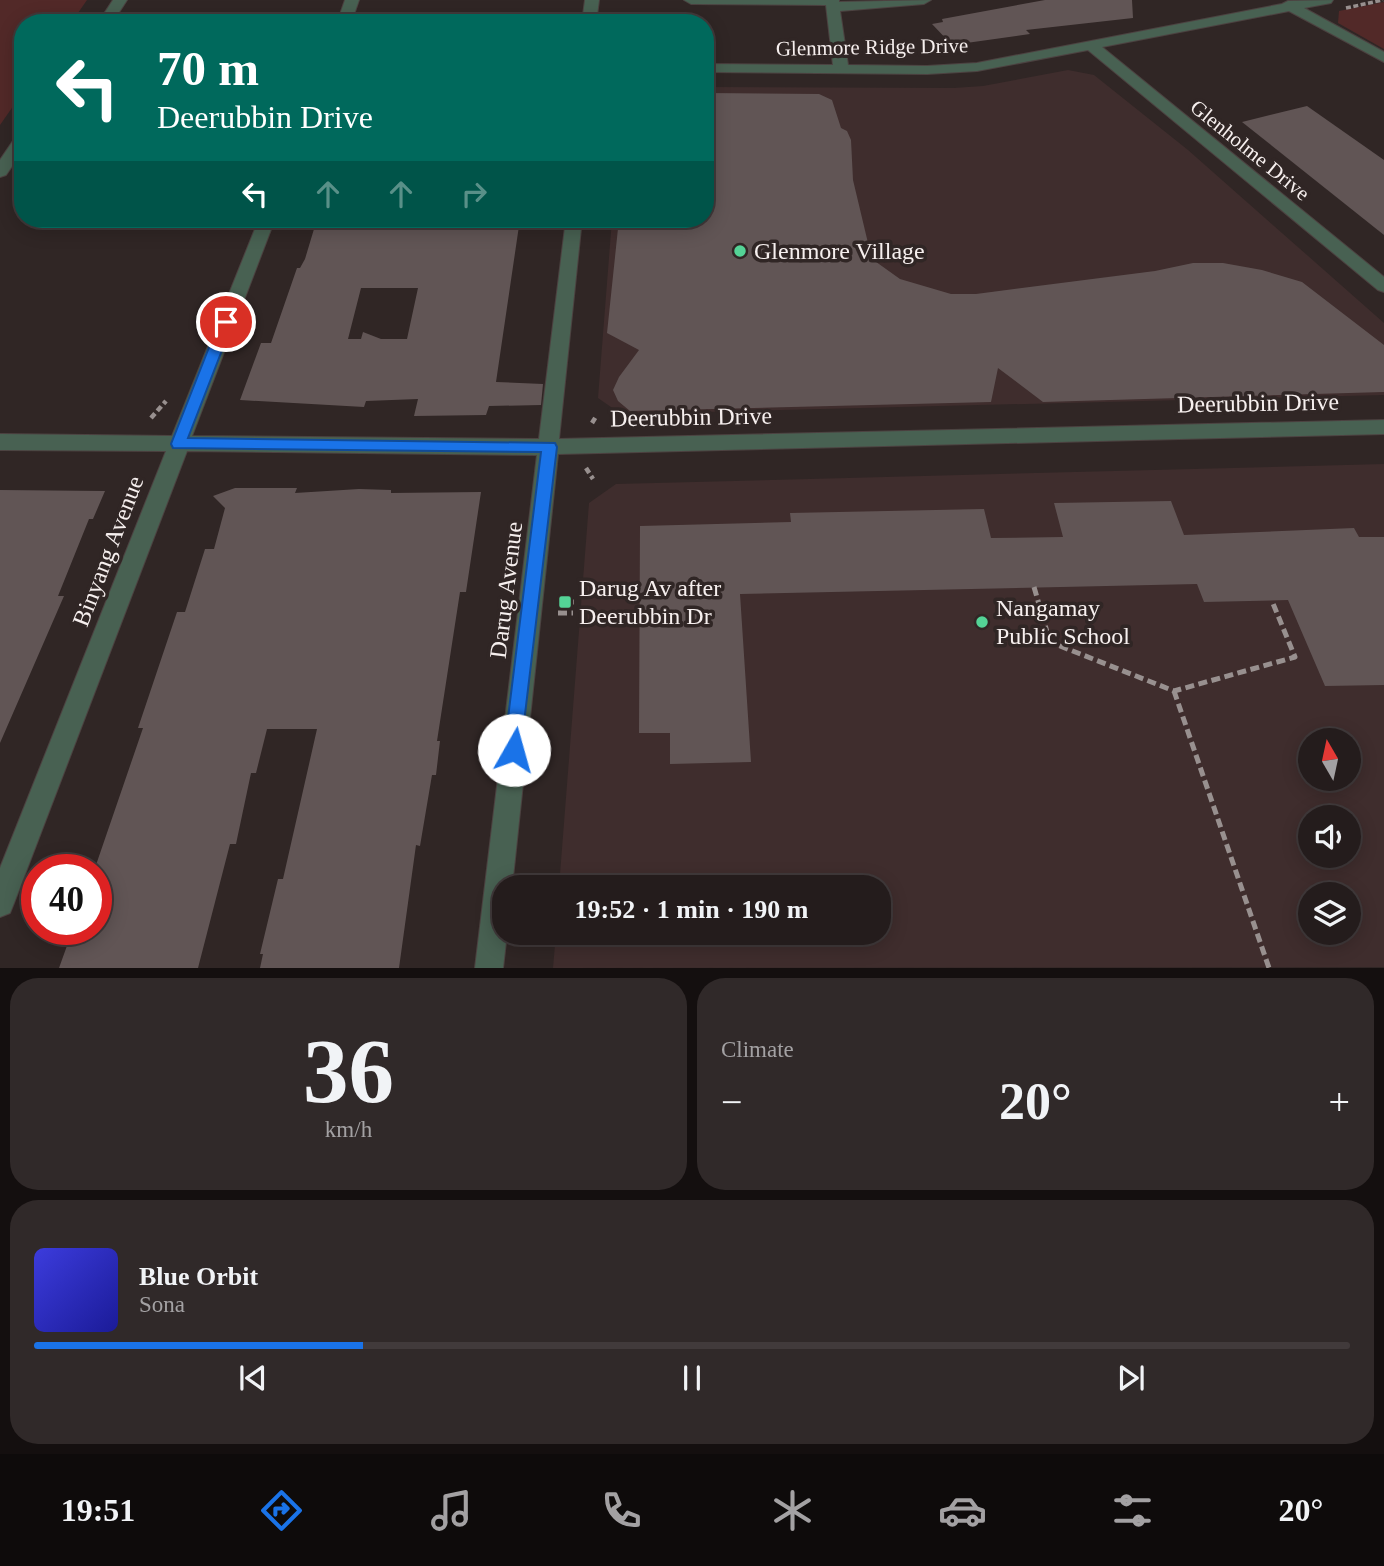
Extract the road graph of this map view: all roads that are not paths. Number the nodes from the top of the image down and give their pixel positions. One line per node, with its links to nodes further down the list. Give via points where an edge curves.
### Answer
1 (691, 0): 4 (street)
2 (924, 0): 4 (street)
3 (1326, 0): 5 (street, Glenmore Ridge Drive)
4 (832, 3): 9 (street)
5 (1286, 3): 6 (street, Glenmore Ridge Drive); 7 (street)
6 (1091, 45): 9 (street, Glenmore Ridge Drive, via 977,67); 14 (street, Glenholme Drive)
7 (1384, 58)
8 (714, 68): 9 (street, Glenmore Ridge Drive)
9 (841, 69)
10 (14, 151): 11 (street)
11 (0, 172)
12 (263, 228): 17 (street, Binyang Avenue)
13 (573, 228): 18 (street, Darug Avenue)
14 (1384, 285)
15 (1384, 427): 18 (street, Deerubbin Drive)
16 (0, 442): 17 (street, Deerubbin Drive)
17 (178, 444): 18 (street, Deerubbin Drive); 19 (street, Binyang Avenue)
18 (549, 447): 20 (street, Darug Avenue)
19 (0, 903)
20 (489, 968)

